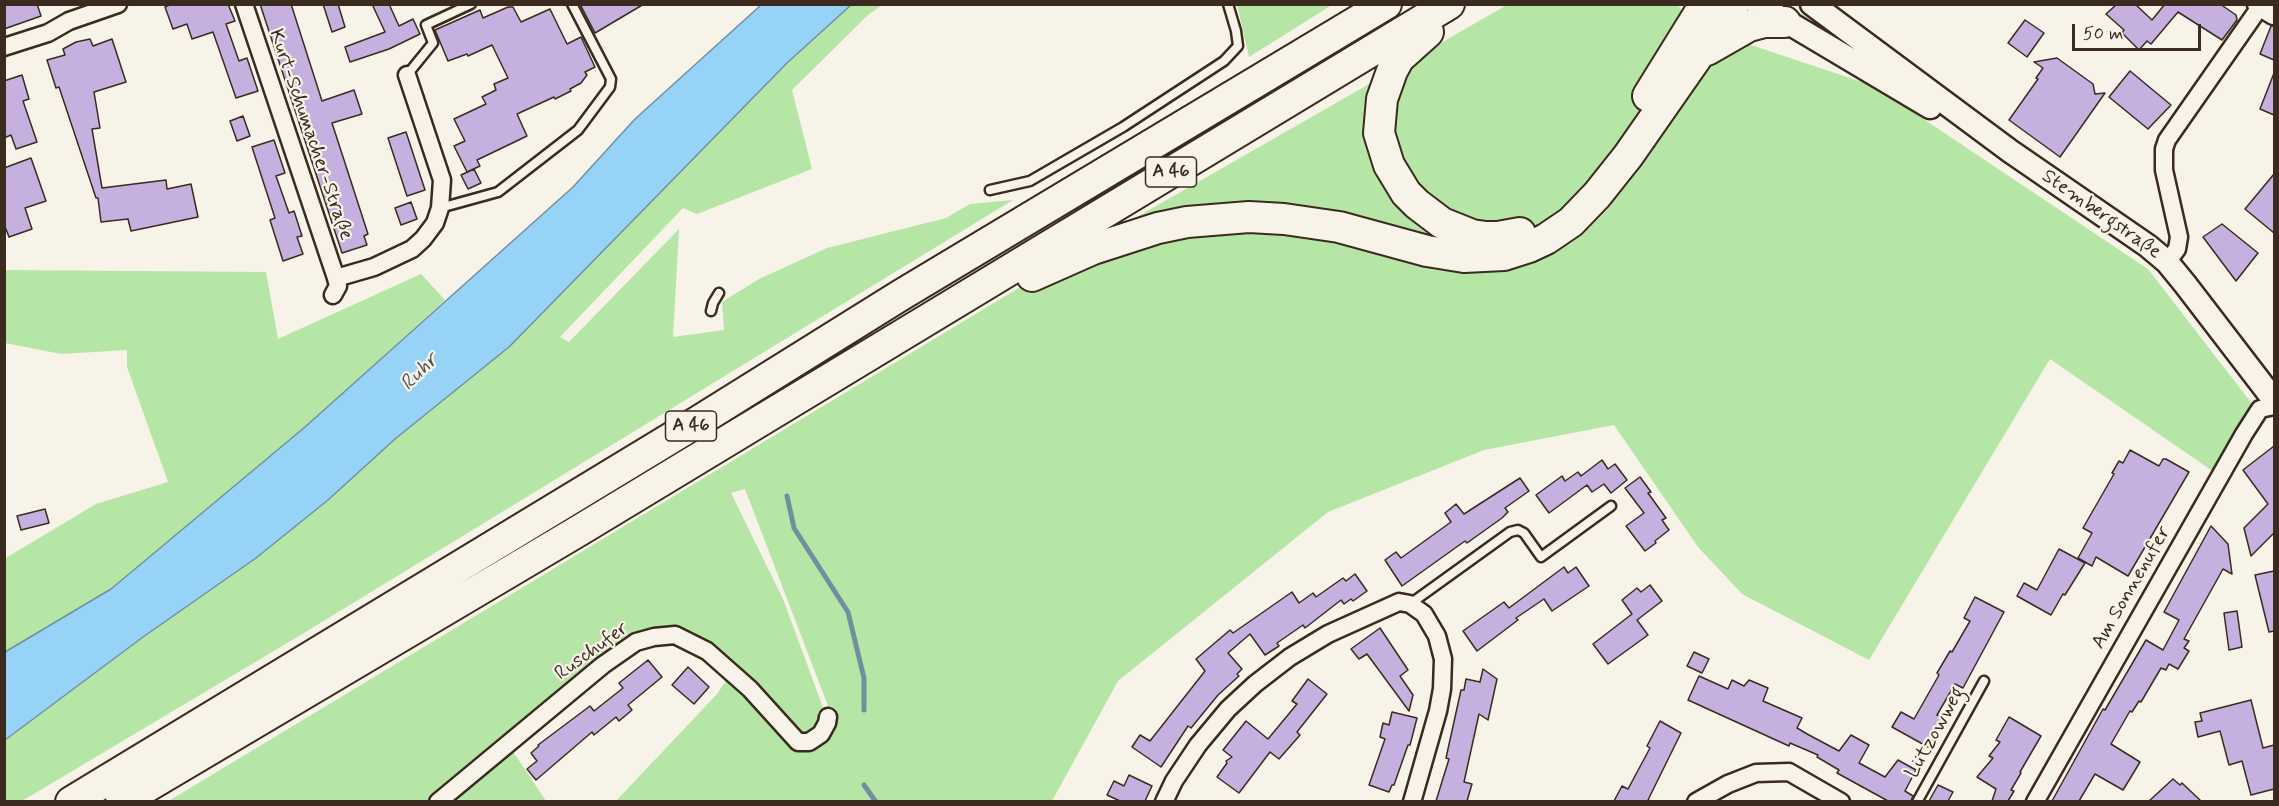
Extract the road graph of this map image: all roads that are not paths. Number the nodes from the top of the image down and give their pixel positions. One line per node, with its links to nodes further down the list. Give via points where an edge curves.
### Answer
1 (63, 4): 16 (street)
2 (118, 4): 16 (street)
3 (244, 4): 25 (street, Kurt-Schumacher-Straße)
4 (471, 4): 20 (lane, via 426,25 433,43)
5 (572, 4): 23 (lane, via 611,79 610,87 578,130 498,192)
6 (1228, 4): 22 (lane, via 1238,46 1224,61 1030,181)
7 (1386, 4): 36 (highway, A 46)
8 (1449, 4): 29 (highway, A 46)
9 (1463, 4): 14 (highway, via 1399,58 1382,99 1379,133 1389,165 1417,204 1454,228 1486,237 1516,235 1543,225 1569,206 1607,161)
10 (1734, 4): 19 (highway)
11 (1757, 4): 17 (street, Stembergstraße)
12 (1812, 4): 15 (street, Stembergstraße)
13 (2264, 7): 24 (street, via 2164,149 2164,170 2179,237 2177,249)
14 (1696, 12)
15 (1831, 13): 21 (street, Stembergstraße)
16 (69, 21): 18 (street, via 48,33)
17 (1785, 22): 19 (highway, via 1764,22 1738,30); 21 (street, Stembergstraße)
18 (4, 47)
19 (1700, 55): 29 (highway, via 1598,195 1571,222 1529,247 1504,255 1464,257 1340,227 1284,219 1249,217 1187,222 1127,236 1082,253 946,320)
20 (407, 75): 23 (street, via 442,180)
21 (2010, 151): 24 (street, Stembergstraße, via 2123,227)
22 (990, 190)
23 (440, 208): 25 (street, via 435,223 412,249 374,267)
24 (2167, 262): 30 (street, Stembergstraße)
25 (336, 278): 27 (street, Kurt-Schumacher-Straße, via 338,286)
26 (719, 293): 28 (lane)
27 (333, 295)
28 (711, 311)
29 (893, 340): 37 (highway, A 46)
30 (2274, 400)
31 (2274, 406): 44 (street, Am Sonnenufer, via 2260,409 2244,434)
32 (1611, 506): 33 (lane, via 1541,557 1524,533 1510,532)
33 (1410, 604): 39 (street, via 1399,602 1333,631 1255,684 1198,745); 40 (street, via 1430,623 1441,648 1443,670 1436,720)
34 (1984, 681): 43 (lane, Lützowweg)
35 (828, 717): 38 (street, Ruschufer, via 821,734 809,742 794,740 750,689 707,651 675,635 654,637 636,642 603,665)
36 (71, 801)
37 (121, 801)
38 (438, 801)
39 (1164, 801)
40 (1412, 801)
41 (1696, 801): 42 (street, via 1756,773 1789,772)
42 (1841, 801)
43 (1917, 801)
44 (2035, 801)

